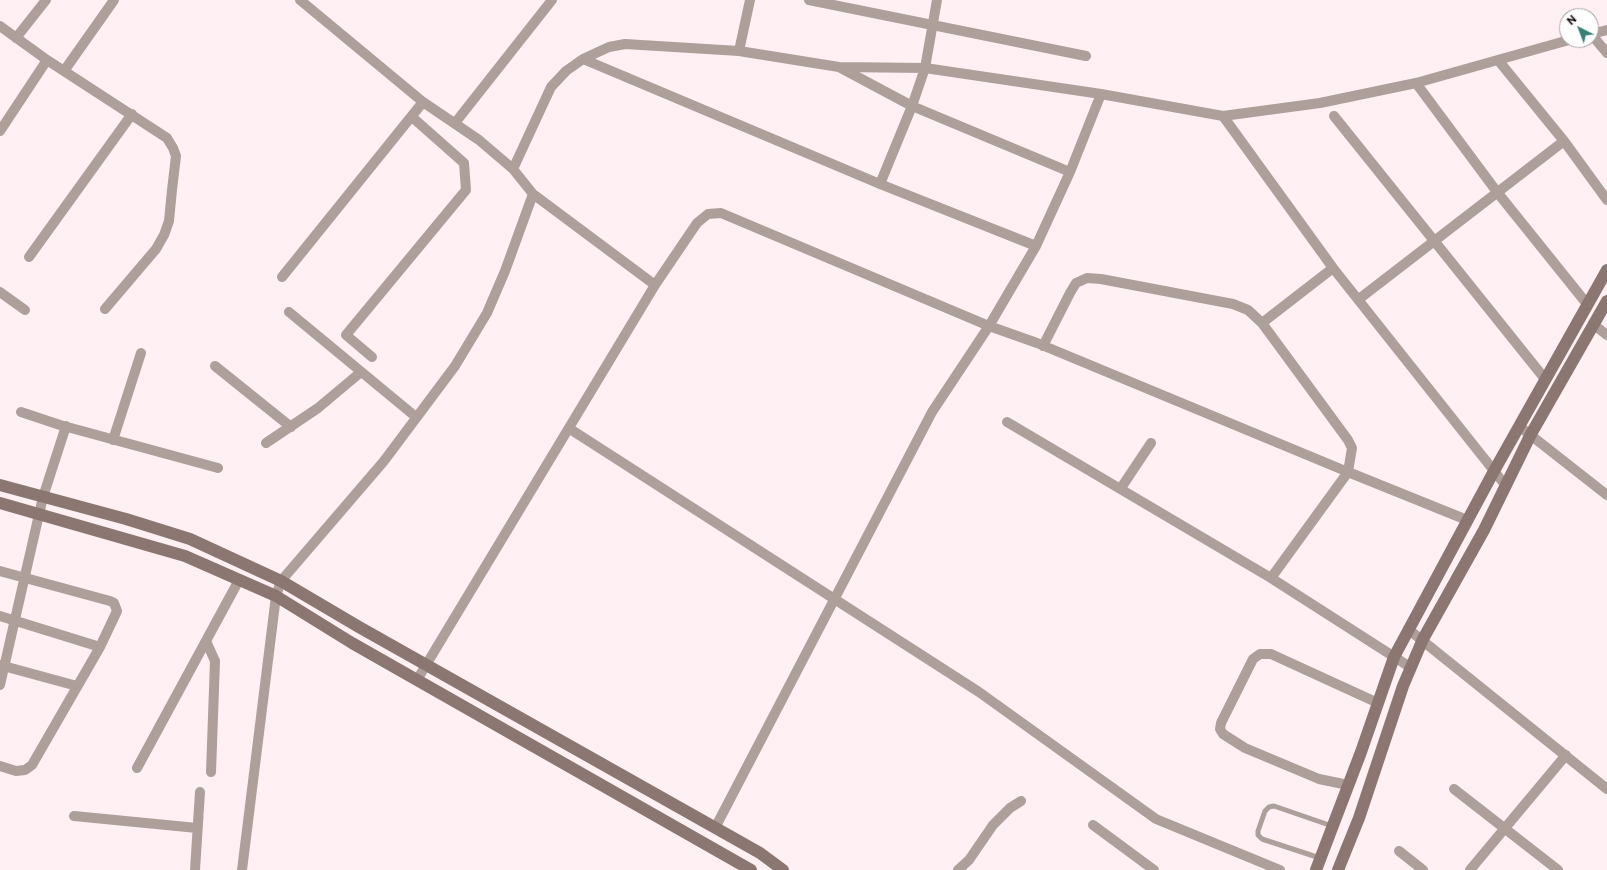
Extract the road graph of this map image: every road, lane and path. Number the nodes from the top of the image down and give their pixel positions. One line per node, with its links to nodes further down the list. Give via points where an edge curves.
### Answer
1 (46, 0): 10 (street)
2 (114, 0): 21 (street)
3 (300, 0): 24 (street)
4 (552, 0): 30 (street)
5 (750, 0): 13 (street)
6 (809, 0): 8 (street)
7 (937, 0): 8 (street)
8 (932, 24): 15 (street); 20 (street)
9 (0, 26): 10 (street)
10 (16, 38): 17 (street)
11 (1559, 43): 18 (street)
12 (1599, 44): 14 (street)
13 (739, 52): 16 (street, via 625,44 608,47); 19 (street)
14 (1607, 53)
15 (1086, 56)
16 (583, 59): 33 (street, via 566,71 551,87); 35 (street)
17 (47, 60): 21 (street); 31 (street)
18 (1498, 60): 22 (street); 32 (street)
19 (839, 67): 20 (street); 25 (street)
20 (925, 68): 23 (street); 25 (street)
21 (64, 71): 26 (street)
22 (1416, 83): 27 (street, via 1320,103); 36 (street)
23 (1102, 94): 27 (street); 34 (street)
24 (423, 102): 29 (street); 30 (street)
25 (912, 106): 34 (street); 35 (street)
26 (132, 114): 41 (street); 50 (street, via 167,138 176,156 169,220 156,249)
27 (1223, 116): 42 (street)
28 (1334, 116): 39 (street)
29 (412, 117): 44 (street); 59 (street, via 464,163 466,190 346,336)
30 (455, 123): 33 (street)
31 (0, 131)
32 (1564, 141): 36 (street); 38 (street)
33 (510, 167): 37 (street)
34 (1070, 172): 40 (street)
35 (880, 184): 40 (street)
36 (1497, 192): 39 (street); 49 (street)
37 (532, 194): 45 (street); 64 (street, via 505,271 487,312 455,366)
38 (1607, 200)
39 (1435, 240): 47 (street); 62 (street)
40 (1036, 246): 55 (street)
41 (29, 257)
42 (1333, 268): 47 (street); 53 (street)
43 (1607, 270): 49 (street)
44 (282, 277)
45 (656, 285): 55 (street, via 697,223 708,214 721,213); 69 (street)
46 (0, 292): 51 (street)
47 (1359, 299): 75 (street)
48 (1607, 301): 54 (street)
49 (1587, 304): 62 (street)
50 (105, 309)
51 (25, 310)
52 (289, 312): 61 (street)
53 (1262, 323): 57 (street, via 1248,310 1233,304 1088,278 1076,283); 76 (street, via 1348,440 1352,448)
54 (1593, 324): 56 (street); 70 (street)
55 (988, 326): 57 (street); 91 (street, via 932,412)
56 (1607, 335)
57 (1043, 346): 76 (street)
58 (141, 353): 71 (street)
59 (372, 356)
60 (215, 366): 68 (street)
61 (361, 372): 64 (street); 68 (street)
62 (1545, 379): 67 (street)
63 (21, 412): 66 (street)
64 (416, 417): 89 (street, via 384,461)
65 (1007, 422): 79 (street)
66 (66, 426): 71 (street); 81 (street)
67 (1519, 426): 70 (street); 75 (street)
68 (291, 427): 72 (street)
69 (570, 429): 91 (street); 99 (street)
70 (1531, 434): 78 (street); 80 (street)
71 (113, 440): 74 (street)
72 (266, 443)
73 (1151, 443): 79 (street)
74 (218, 468)
75 (1494, 471): 78 (street); 84 (street)
76 (1348, 472): 84 (street); 87 (street)
77 (0, 485): 81 (street)
78 (1506, 486): 95 (street)
79 (1120, 488): 87 (street)
80 (1607, 495)
81 (43, 497): 83 (street); 89 (street, via 190,539)
82 (0, 503): 83 (street)
83 (39, 515): 86 (street); 88 (street, via 185,556)
84 (1468, 520): 94 (street)
85 (0, 571): 86 (street)
86 (24, 578): 93 (street); 97 (street, via 114,603 117,611)
87 (1271, 578): 98 (street)
88 (239, 580): 90 (street); 96 (street)
89 (281, 581): 90 (street); 99 (street)
90 (276, 596): 102 (street); 124 (street)
91 (834, 599): 119 (street); 129 (street, via 978,692 1156,819)
92 (0, 616): 93 (street)
93 (16, 620): 97 (street); 100 (street)
94 (1408, 629): 95 (street); 98 (street)
95 (1422, 639): 101 (street); 106 (street)
96 (206, 641): 108 (street); 109 (street, via 214,662)
97 (100, 647): 104 (street)
98 (1394, 656): 101 (street); 105 (street)
99 (426, 664): 102 (street); 119 (street)
100 (3, 666): 103 (street); 104 (street)
101 (1410, 667): 131 (street, via 1359,818)
102 (417, 680): 125 (street)
103 (0, 685)
104 (76, 686): 107 (street, via 32,765 25,770 16,771)
105 (1378, 703): 110 (street); 110 (street, via 1271,654 1260,654 1253,659 1221,723 1220,729 1223,734 1245,748 1319,779)
106 (1566, 756): 112 (street); 120 (street)
107 (0, 766)
108 (137, 768)
109 (211, 772)
110 (1348, 785): 117 (street)
111 (1454, 789): 120 (street)
112 (1607, 789)
113 (200, 792): 118 (street)
114 (1021, 801): 127 (street, via 993,825 969,860)
115 (74, 816): 118 (street)
116 (1093, 825): 128 (street)
117 (1332, 826): 122 (street); 122 (lane, via 1274,806 1269,807 1258,831 1262,839)
118 (197, 828): 123 (street)
119 (715, 828): 126 (street, via 760,853)
120 (1505, 829): 133 (street); 134 (street)
121 (1399, 851): 132 (street)
122 (1320, 858): 130 (street)
123 (195, 870)
124 (242, 870)
125 (751, 870)
126 (783, 870)
127 (958, 870)
128 (1154, 870)
129 (1280, 870)
130 (1316, 870)
131 (1338, 870)
132 (1424, 870)
133 (1470, 870)
134 (1558, 870)

